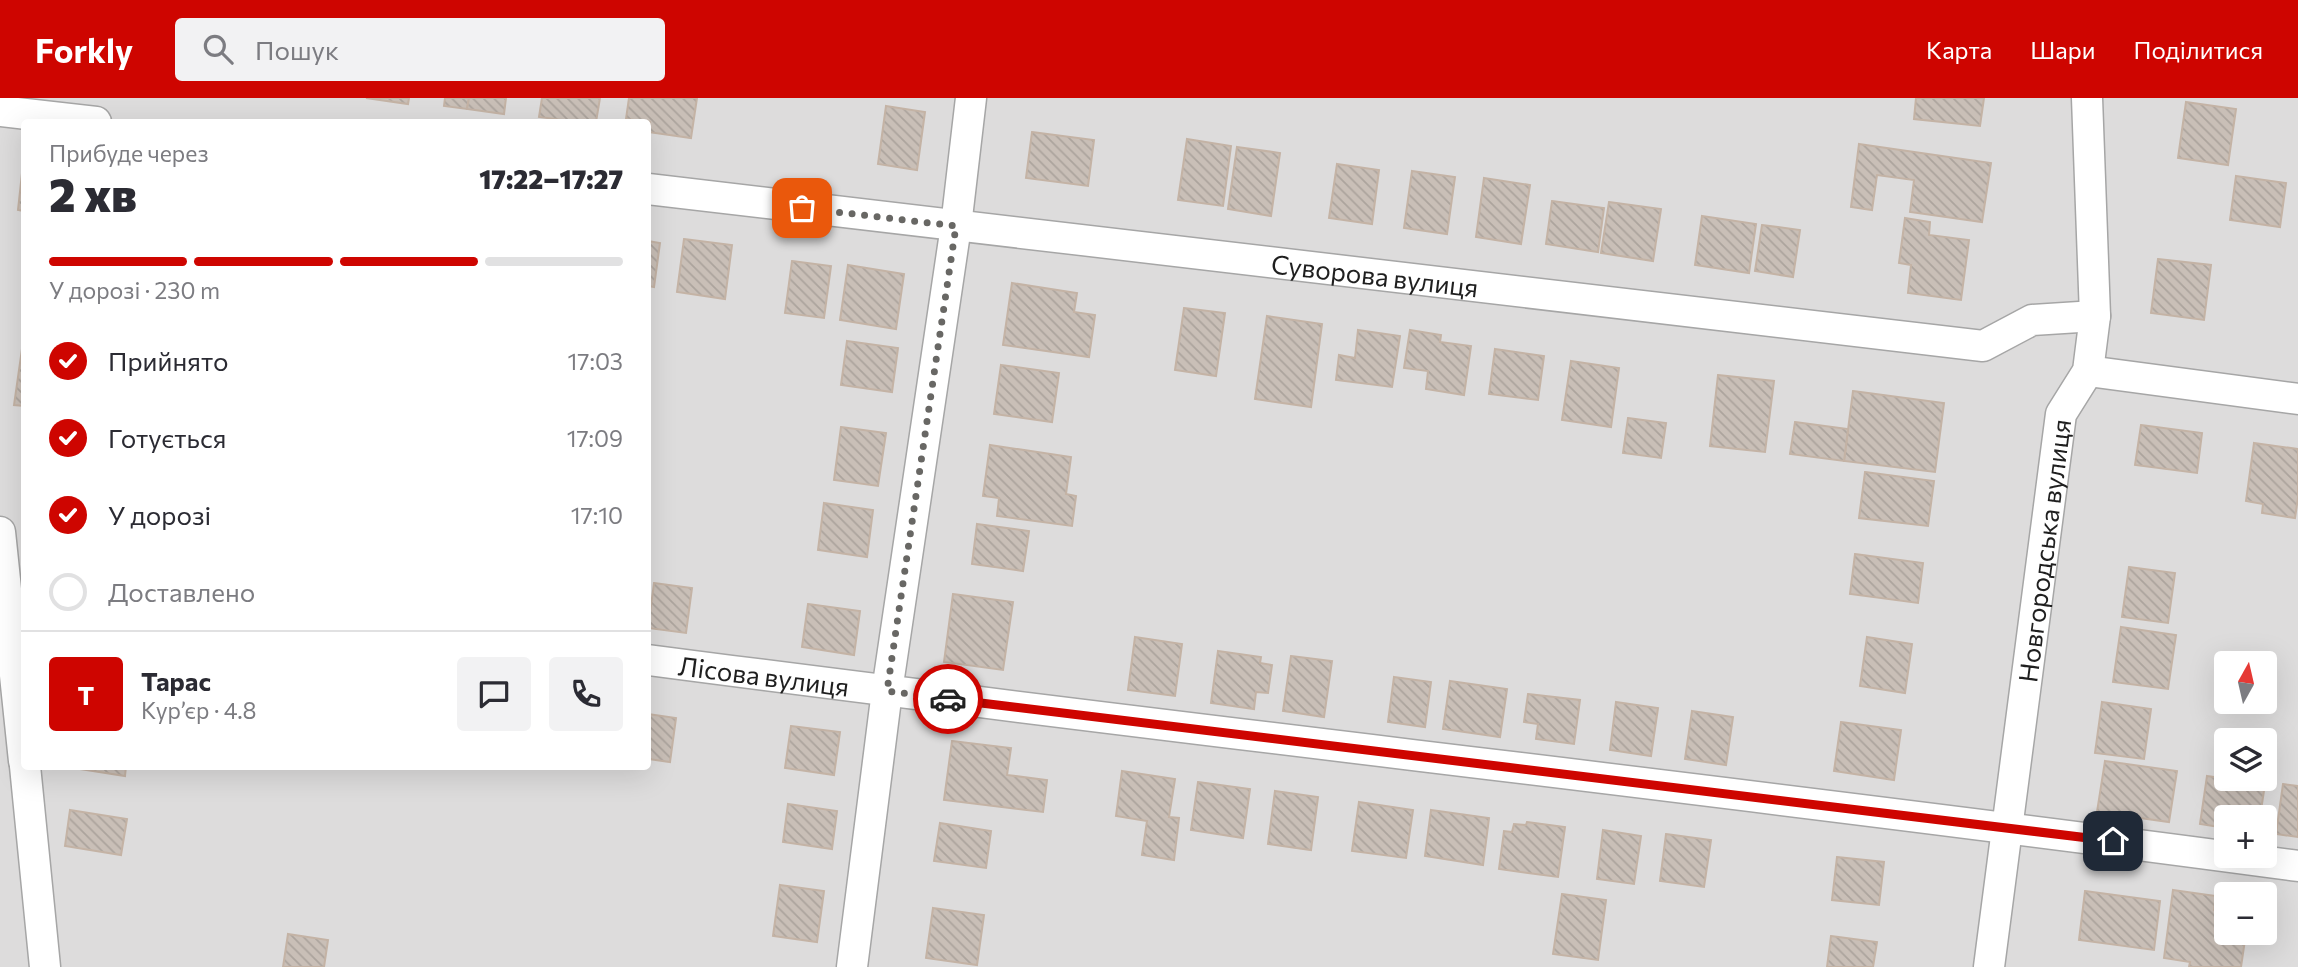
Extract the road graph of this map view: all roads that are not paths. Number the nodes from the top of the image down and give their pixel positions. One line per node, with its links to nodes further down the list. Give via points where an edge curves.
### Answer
1 (971, 98): 6 (street)
2 (2087, 98): 7 (street, Новгородська вулиця)
3 (0, 111): 4 (street)
4 (70, 119)
5 (651, 189): 6 (street, Суворова вулиця)
6 (956, 226): 7 (street, Суворова вулиця, via 1983,346 2032,320); 13 (street)
7 (2095, 316): 8 (street, Новгородська вулиця)
8 (2088, 371): 9 (street); 16 (street, Новгородська вулиця, via 2062,414)
9 (2298, 399)
10 (0, 532): 11 (street)
11 (10, 575): 14 (street)
12 (651, 660): 13 (street, Лісова вулиця)
13 (887, 691): 16 (street, Лісова вулиця); 19 (street)
14 (21, 721)
15 (25, 770): 18 (street)
16 (2007, 827): 17 (street, Лісова вулиця); 20 (street, Новгородська вулиця)
17 (2298, 866)
18 (45, 967)
19 (852, 967)
20 (1989, 967)

